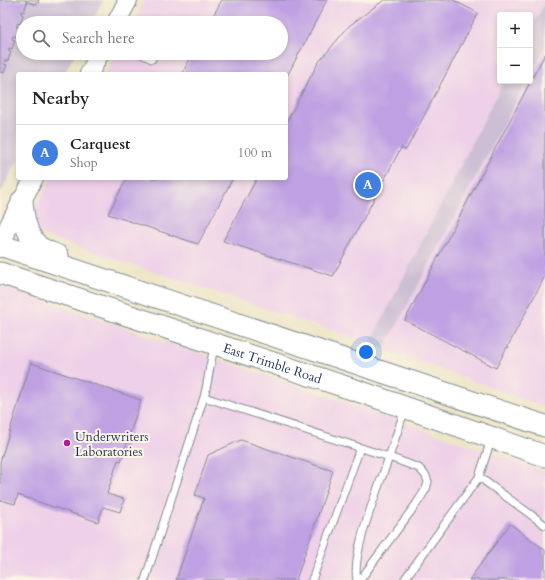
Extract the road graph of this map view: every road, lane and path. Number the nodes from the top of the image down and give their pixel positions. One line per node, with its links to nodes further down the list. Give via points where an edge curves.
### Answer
1 (128, 0): 2 (street)
2 (120, 16)
3 (96, 60): 4 (street)
4 (90, 72)
5 (33, 180): 6 (street)
6 (22, 201): 7 (street); 9 (main road, via 24,218 38,246)
7 (0, 246): 9 (main road, East Trimble Road)
8 (0, 273): 10 (main road, East Trimble Road)
9 (129, 288): 13 (main road, East Trimble Road)
10 (216, 344): 11 (lane, via 210,360 209,382); 12 (main road, East Trimble Road)
11 (204, 397): 15 (lane); 20 (lane)
12 (406, 407): 14 (main road, East Trimble Road); 17 (lane)
13 (545, 426)
14 (492, 437): 16 (main road, East Trimble Road); 18 (lane)
15 (360, 448): 17 (lane); 21 (lane)
16 (545, 456)
17 (389, 457): 22 (lane, via 359,547 355,570); 23 (lane, via 419,468 428,482 417,503)
18 (480, 477): 19 (lane); 24 (lane)
19 (545, 525)
20 (145, 580)
21 (312, 580)
22 (357, 580)
23 (360, 580)
24 (404, 580)

